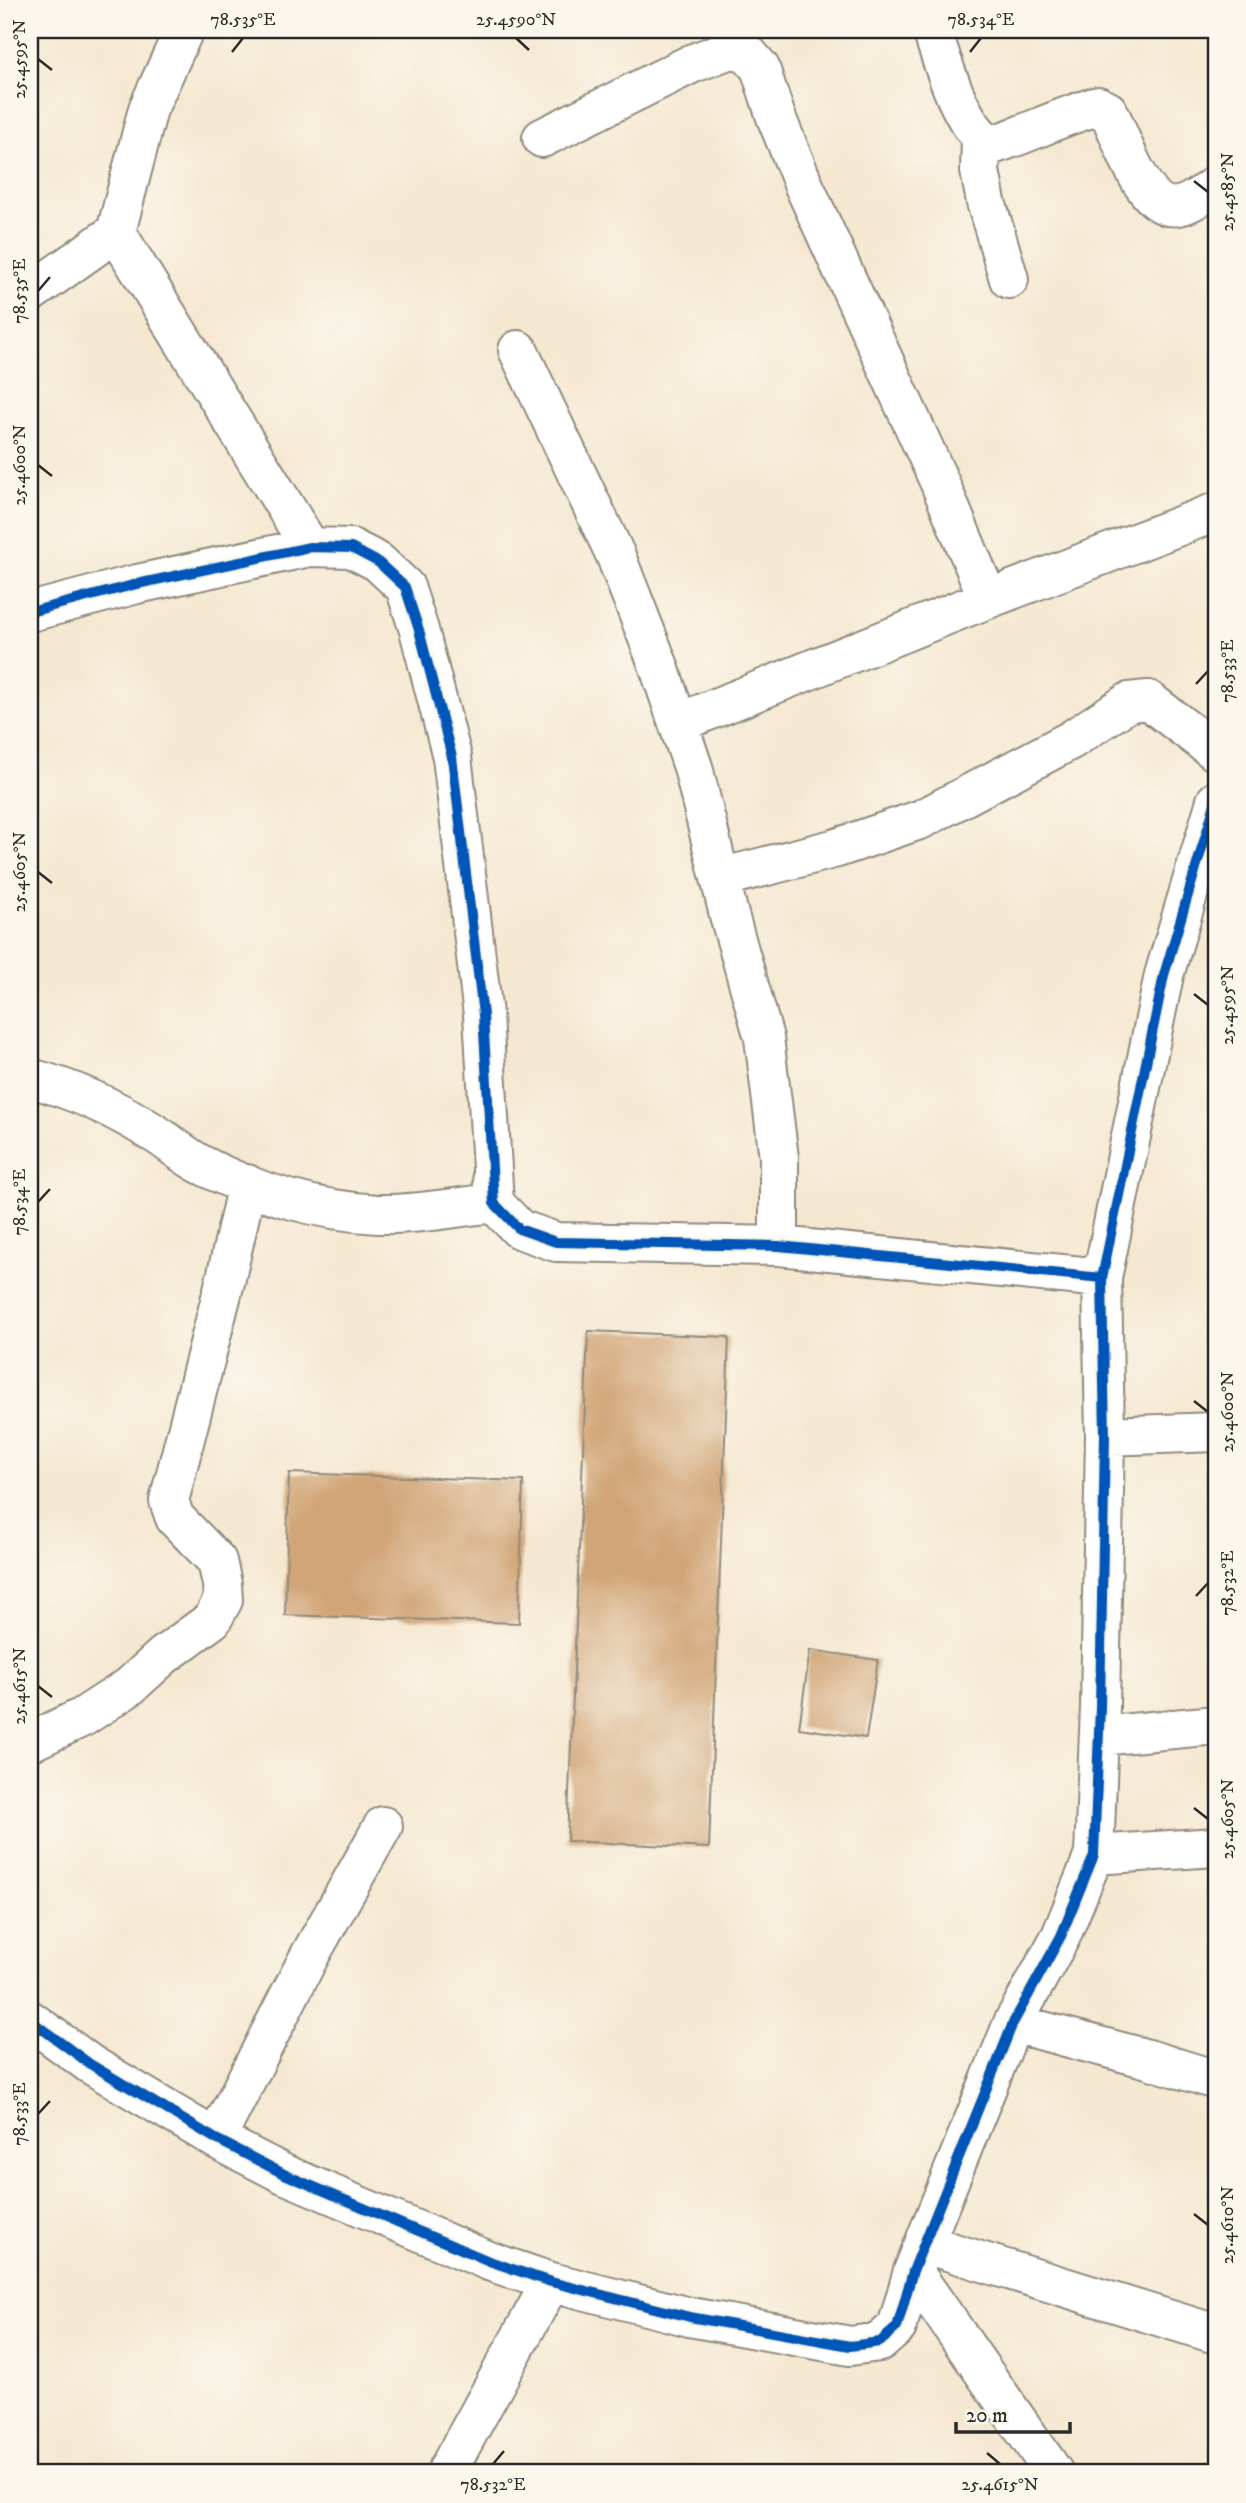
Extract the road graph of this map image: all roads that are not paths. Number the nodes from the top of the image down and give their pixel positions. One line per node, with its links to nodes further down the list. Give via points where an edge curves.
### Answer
1 (184, 30): 6 (street, via 148,109)
2 (932, 30): 4 (street, via 969,122)
3 (542, 138): 12 (street, via 691,64 733,48 747,53 761,68 805,188)
4 (981, 139): 5 (street, via 992,145 1098,106 1108,111 1155,201 1178,206); 7 (street, via 980,171 986,202)
5 (1216, 185)
6 (116, 232): 8 (street); 11 (street)
7 (1009, 278)
8 (30, 293)
9 (519, 350): 14 (street, via 615,554)
10 (1216, 512): 12 (street)
11 (310, 547): 13 (street); 21 (street, via 351,548 378,562 405,587 419,630 452,757 483,1015)
12 (988, 598): 14 (street)
13 (30, 612)
14 (678, 723): 17 (street)
15 (1216, 752): 17 (street, via 1148,700 1129,702 1071,740 922,819 837,848)
16 (1216, 801): 18 (street)
17 (720, 878): 22 (street, via 764,1038 779,1157)
18 (1205, 880): 23 (street, via 1164,975)
19 (30, 1078): 20 (street, via 100,1104 150,1130 198,1163)
20 (247, 1184): 21 (street, via 332,1210 355,1212 409,1213); 28 (street, via 169,1501 175,1518 217,1561 223,1600 212,1620 129,1687 83,1717)
21 (494, 1203): 22 (street, via 519,1229 556,1242)
22 (779, 1246): 23 (street)
23 (1102, 1278): 25 (street)
24 (1216, 1432): 25 (street)
25 (1105, 1436): 27 (street)
26 (1216, 1726): 27 (street)
27 (1099, 1736): 31 (street)
28 (30, 1742)
29 (383, 1826): 35 (street, via 310,1955)
30 (1216, 1847): 31 (street)
31 (1094, 1855): 32 (street, via 1061,1936)
32 (1013, 2023): 34 (street); 36 (street)
33 (32, 2026): 35 (street)
34 (1216, 2080)
35 (216, 2139): 37 (street, via 284,2174 489,2261)
36 (919, 2258): 37 (street, via 897,2327 880,2342 850,2346 690,2317); 38 (street); 40 (street)
37 (551, 2282): 39 (street)
38 (1216, 2334)
39 (446, 2473)
40 (1054, 2473)

